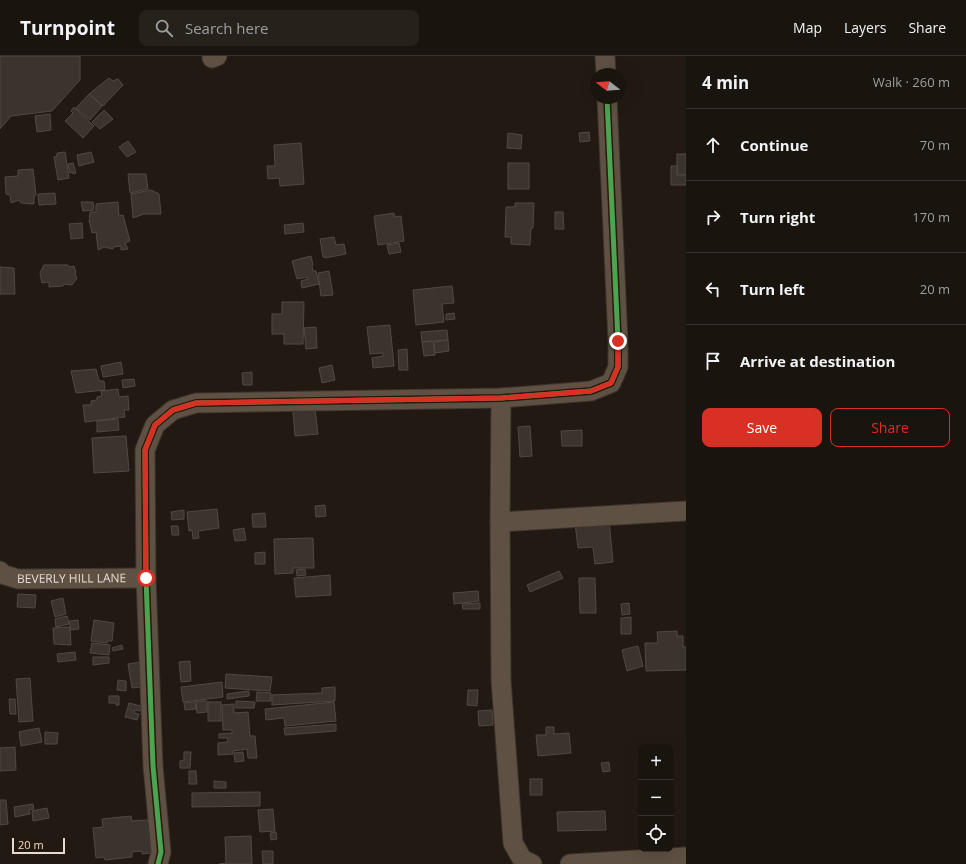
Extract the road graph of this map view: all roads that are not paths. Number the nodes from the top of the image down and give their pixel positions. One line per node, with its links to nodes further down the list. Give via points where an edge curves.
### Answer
1 (605, 56): 2 (street)
2 (606, 68)
3 (607, 104): 4 (street, via 618,367 611,383 591,391)
4 (501, 398): 6 (street); 8 (street, via 196,403 173,410 155,425 145,450)
5 (686, 511): 6 (street)
6 (500, 522): 10 (street, via 501,680 514,843)
7 (1, 573): 8 (street, BEVERLY HILL LANE, via 18,579)
8 (146, 578): 11 (street, via 153,766 161,852)
9 (686, 857): 12 (street)
10 (525, 862)
11 (158, 864)
12 (570, 864)

